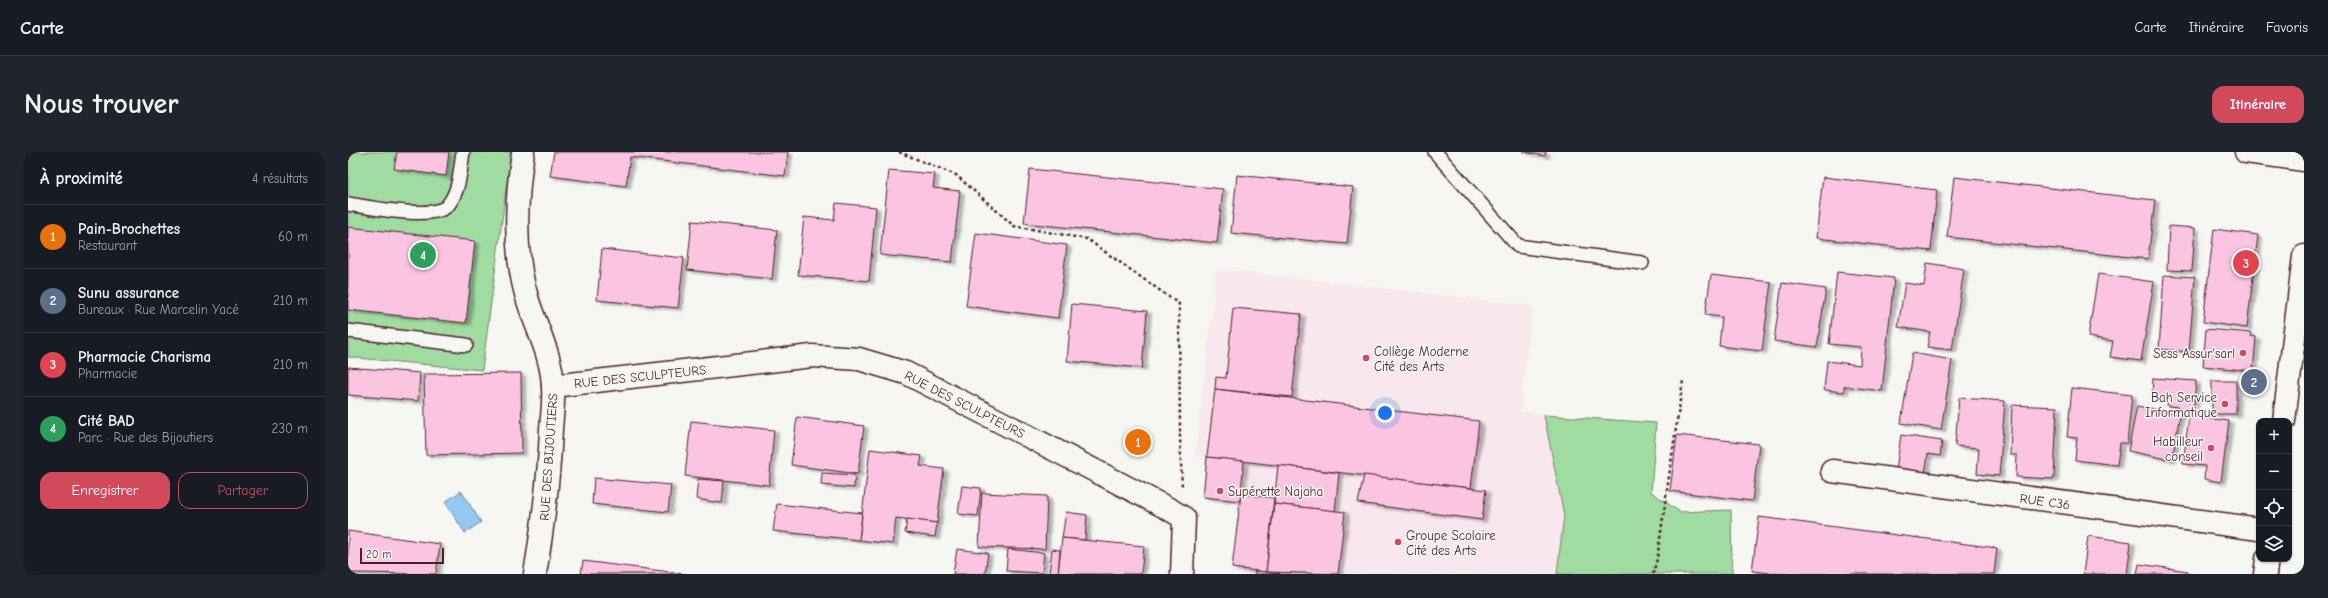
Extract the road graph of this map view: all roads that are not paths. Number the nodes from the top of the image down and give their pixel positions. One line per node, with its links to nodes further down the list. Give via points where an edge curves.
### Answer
1 (462, 152): 6 (lane, via 456,190 447,207 438,212 424,214)
2 (523, 152): 11 (street, RUE DES BIJOUTIERS, via 518,188 517,244 525,293 544,343)
3 (1435, 152): 8 (lane, via 1518,246)
4 (2246, 152): 5 (street)
5 (2304, 160)
6 (348, 204)
7 (2304, 256): 12 (street)
8 (1642, 263)
9 (348, 331): 10 (lane)
10 (466, 345)
11 (553, 386): 16 (street, RUE DES BIJOUTIERS, via 550,458); 17 (street, RUE DES SCULPTEURS, via 812,356 859,359 906,373 1184,518)
12 (2284, 418)
13 (1832, 471): 14 (street, RUE C36)
14 (2256, 529)
15 (2267, 562): 18 (street)
16 (535, 574)
17 (1182, 574)
18 (2265, 574)

